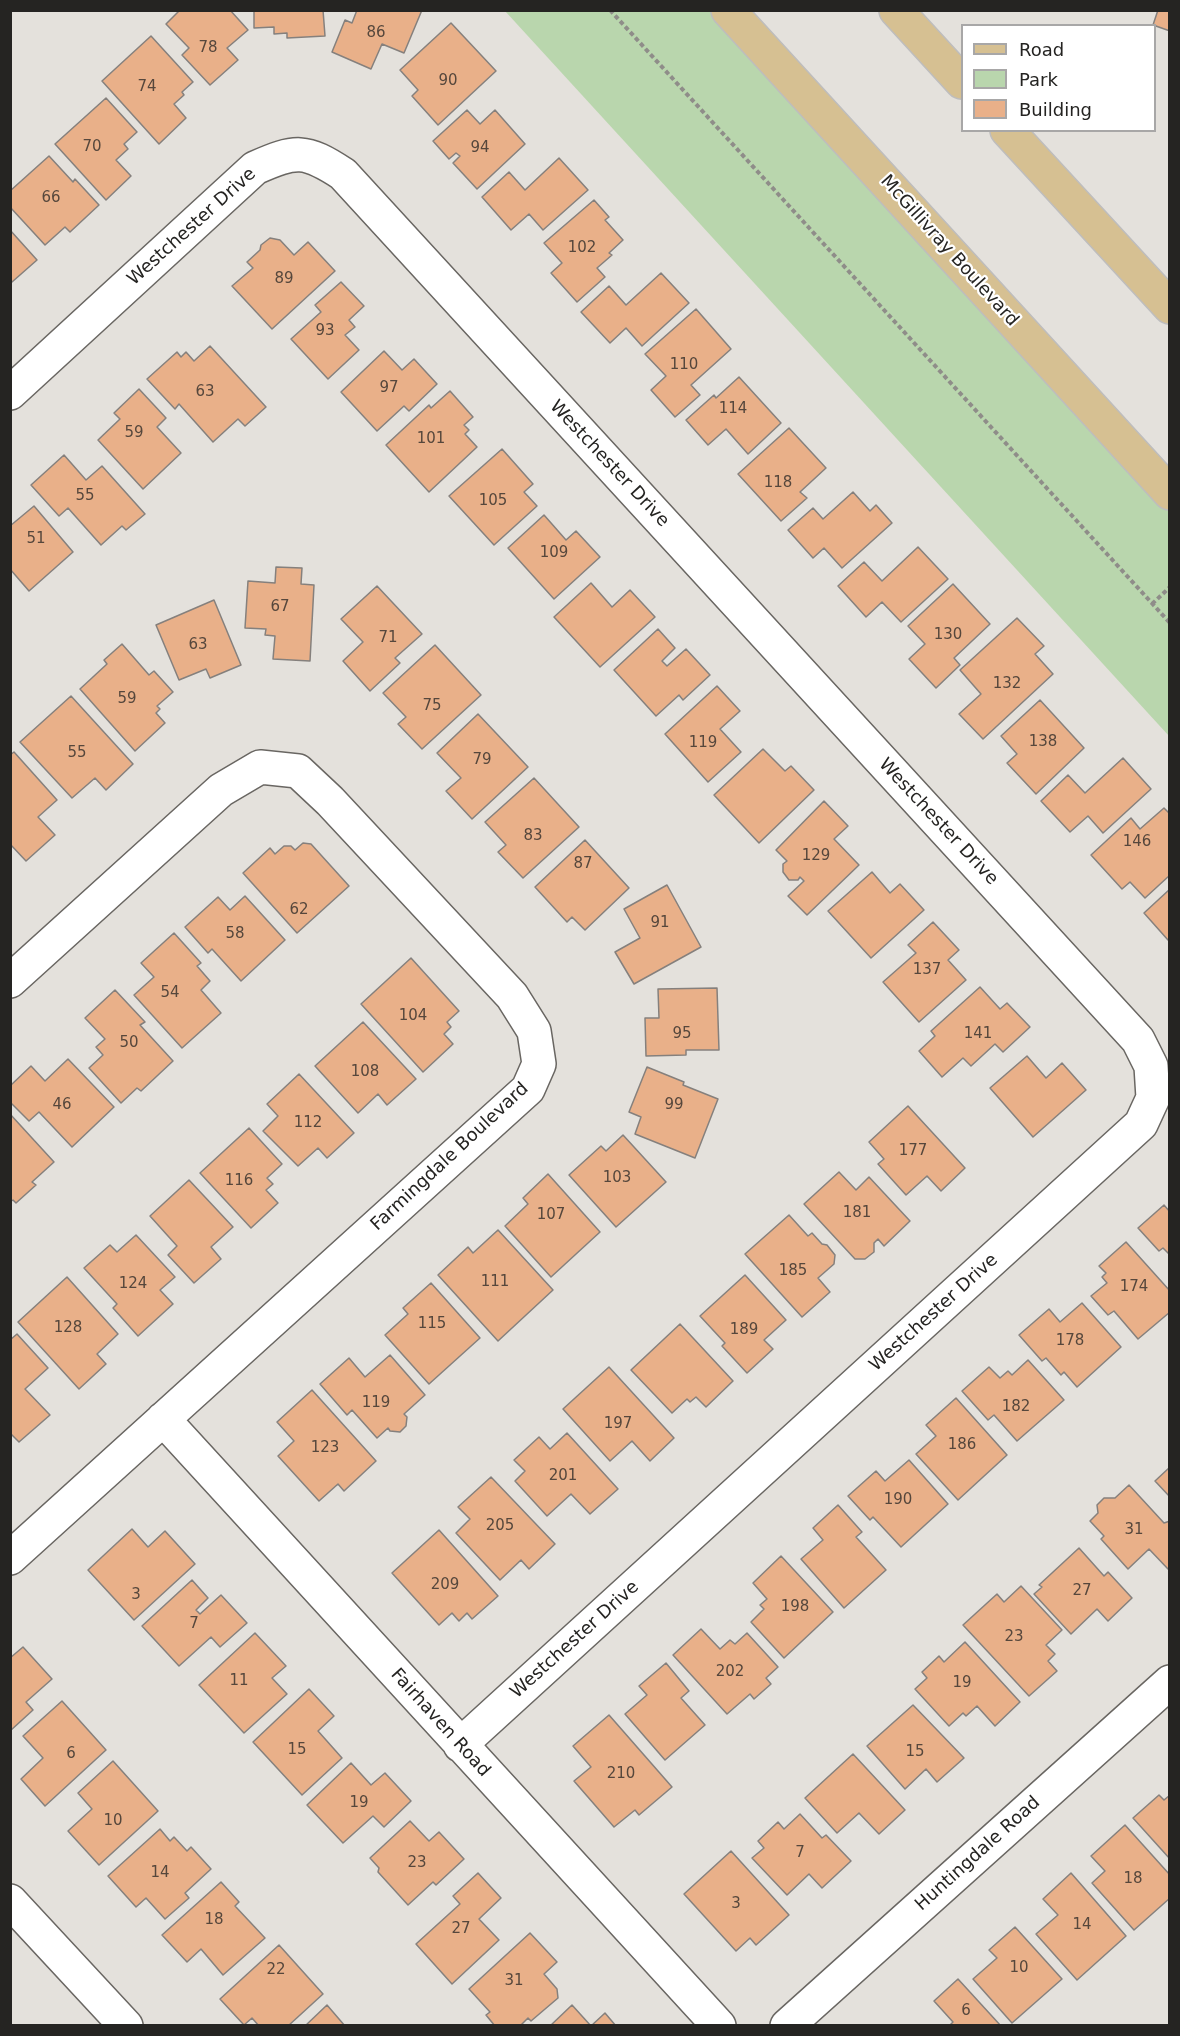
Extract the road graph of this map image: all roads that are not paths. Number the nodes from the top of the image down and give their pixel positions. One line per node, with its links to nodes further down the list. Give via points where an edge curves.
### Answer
1 (728, 10): 7 (main road, McGillivray Boulevard)
2 (897, 10): 3 (main road)
3 (961, 80)
4 (1009, 132): 5 (main road)
5 (1170, 307)
6 (10, 393): 12 (street, Westchester Drive, via 255,168 300,153 320,159 344,174 1138,1040 1151,1066 1154,1098 1141,1124)
7 (1170, 493)
8 (10, 981): 9 (street, Farmingdale Boulevard, via 221,790 260,767 298,771 330,801 512,996 534,1031 539,1064 528,1089)
9 (163, 1419): 10 (street, Farmingdale Boulevard); 12 (street, Fairhaven Road)
10 (10, 1558)
11 (1169, 1683): 16 (street, Huntingdale Road)
12 (460, 1745): 15 (street, Fairhaven Road)
13 (10, 1901): 14 (street)
14 (126, 2025)
15 (719, 2025)
16 (787, 2025)

